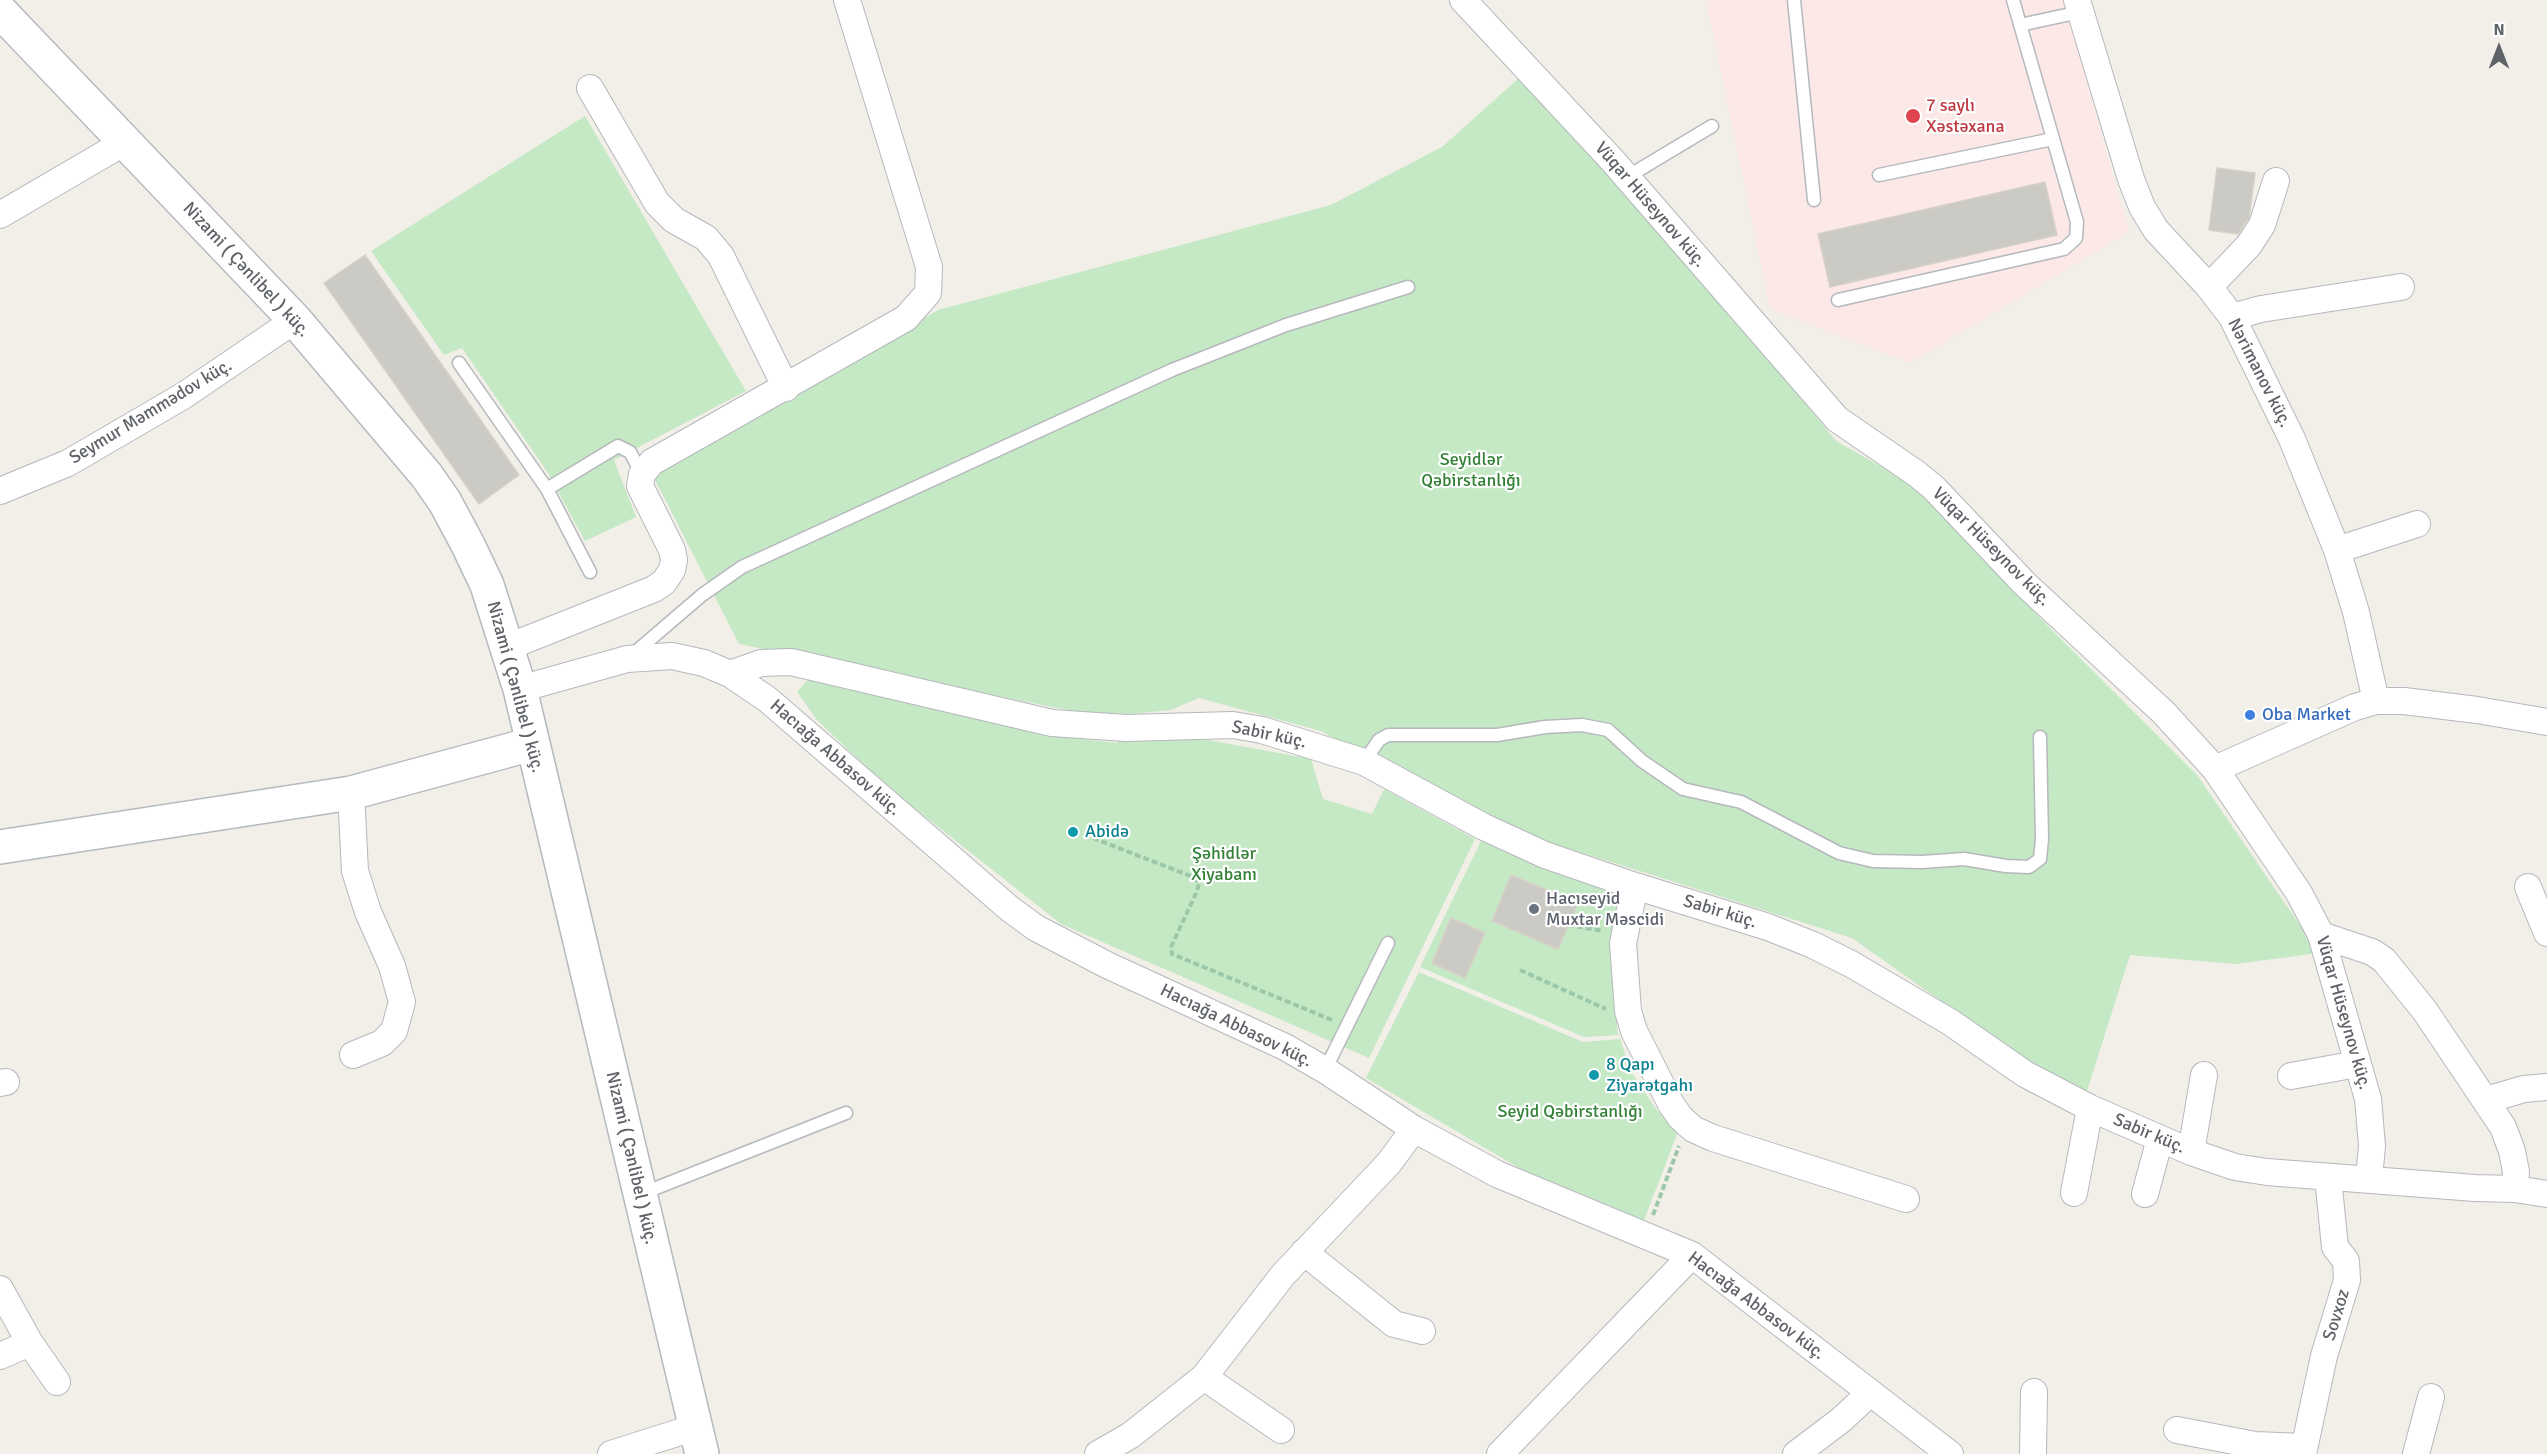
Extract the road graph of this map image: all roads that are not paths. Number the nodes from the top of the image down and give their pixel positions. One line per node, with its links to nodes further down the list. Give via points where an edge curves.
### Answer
1 (847, 0): 24 (street, via 929,267 928,293 906,318)
2 (1463, 0): 13 (street, Vüqar Hüseynov küç.)
3 (1794, 0): 15 (lane)
4 (2013, 0): 7 (lane)
5 (2079, 6): 7 (lane); 18 (street, Nərimanov küç., via 2142,207 2156,230)
6 (0, 11): 11 (main road, Nizami ( Çənlibel ) küç.)
7 (2020, 25): 10 (lane)
8 (590, 88): 24 (street, via 657,203 674,220 706,238 721,256)
9 (1712, 126): 13 (lane)
10 (2053, 139): 12 (lane); 20 (lane, via 2078,222 2076,238 2064,249)
11 (125, 142): 16 (street); 22 (main road, Nizami ( Çənlibel ) küç.)
12 (1879, 175)
13 (1627, 177): 40 (street, Vüqar Hüseynov küç., via 1837,419 1934,488 2024,583 2164,713)
14 (2276, 181): 18 (street, via 2262,225 2249,245)
15 (1815, 200)
16 (0, 215)
17 (1408, 287): 32 (lane, via 1286,324 1172,370 742,567 702,595)
18 (2209, 287): 21 (street, Nərimanov küç.)
19 (2401, 287): 21 (street)
20 (1838, 300)
21 (2232, 317): 29 (street, Nərimanov küç., via 2292,439)
22 (295, 320): 27 (street, Seymur Məmmədov küç., via 183,396 78,457); 31 (main road, Nizami ( Çənlibel ) küç., via 404,447 445,502 487,585)
23 (459, 363): 26 (lane)
24 (786, 388): 25 (street, via 652,462)
25 (642, 474): 26 (lane, via 630,452 618,446); 31 (street, via 640,486 672,550 672,570 664,582)
26 (547, 489): 30 (lane)
27 (0, 491)
28 (2417, 524): 29 (street)
29 (2337, 550): 35 (street, Nərimanov küç.)
30 (590, 572)
31 (507, 647): 34 (main road, Nizami ( Çənlibel ) küç.)
32 (627, 659): 33 (street, Hacıağa Abbasov küç., via 672,656); 34 (street, Hacıağa Abbasov küç.)
33 (730, 674): 39 (street, Sabir küç., via 761,663 791,662 1052,723 1126,728 1233,725 1262,730); 50 (street, Hacıağa Abbasov küç., via 767,699 1036,928 1285,1047)
34 (520, 689): 38 (main road, Nizami ( Çənlibel ) küç.)
35 (2376, 701): 36 (street, via 2404,701); 40 (street)
36 (2547, 722)
37 (2040, 737): 39 (lane, via 2042,840 2040,859 2029,867 1964,859 1873,861 1839,853 1741,802 1683,789 1642,761 1608,730 1582,725 1497,735 1388,735)
38 (532, 744): 41 (main road); 64 (main road, Nizami ( Çənlibel ) küç.)
39 (1364, 762): 43 (street, Sabir küç., via 1503,837)
40 (2215, 769): 46 (street, Vüqar Hüseynov küç., via 2299,893)
41 (351, 793): 42 (main road); 48 (street, via 355,870 402,1002 394,1031 382,1043)
42 (0, 847)
43 (1635, 886): 55 (street, Sabir küç., via 1719,910 1813,945 1950,1022 2025,1074); 67 (street, via 1624,934 1625,994 1634,1031 1671,1104 1693,1129 1713,1138)
44 (2528, 887): 45 (street)
45 (2547, 933)
46 (2321, 935): 49 (street, Vüqar Hüseynov küç.); 54 (street, via 2372,952 2384,960 2425,1011)
47 (1388, 943): 50 (lane)
48 (353, 1055)
49 (2357, 1064): 52 (street); 61 (street, Vüqar Hüseynov küç., via 2372,1123)
50 (1325, 1070): 57 (street, Hacıağa Abbasov küç.)
51 (2204, 1075): 59 (street)
52 (2291, 1076)
53 (2547, 1087): 54 (street)
54 (2486, 1100): 62 (street, via 2512,1151)
55 (2090, 1108): 58 (street, Sabir küç.); 63 (street)
56 (846, 1113): 64 (lane)
57 (1414, 1129): 68 (street, via 1389,1163); 69 (street, Hacıağa Abbasov küç., via 1497,1174)
58 (2160, 1139): 59 (street, Sabir küç.); 65 (street)
59 (2191, 1152): 60 (street, Sabir küç., via 2235,1167)
60 (2328, 1178): 61 (street, Sabir küç.); 82 (street, Sovxoz, via 2335,1247 2346,1261 2347,1280 2324,1356)
61 (2369, 1178): 62 (street, Sabir küç.)
62 (2516, 1189): 66 (street, Sabir küç.)
63 (2074, 1193)
64 (640, 1194): 81 (main road, Nizami ( Çənlibel ) küç.)
65 (2145, 1194)
66 (2547, 1194)
67 (1906, 1199)
68 (1304, 1252): 71 (street, via 1394,1324); 74 (street)
69 (1692, 1255): 77 (street, Hacıağa Abbasov küç.); 85 (street)
70 (0, 1289): 72 (street)
71 (1422, 1331)
72 (30, 1342): 73 (street); 75 (street)
73 (0, 1356)
74 (1204, 1377): 79 (street); 84 (street, via 1131,1435)
75 (57, 1382)
76 (2034, 1392): 88 (street)
77 (1870, 1393): 86 (street, via 1842,1420); 87 (street, Hacıağa Abbasov küç.)
78 (2431, 1397): 89 (street)
79 (1281, 1430)
80 (2177, 1430): 82 (street)
81 (699, 1440): 83 (street)
82 (2303, 1451)
83 (611, 1454)
84 (1098, 1454)
85 (1500, 1454)
86 (1796, 1454)
87 (1950, 1454)
88 (2033, 1454)
89 (2416, 1454)

